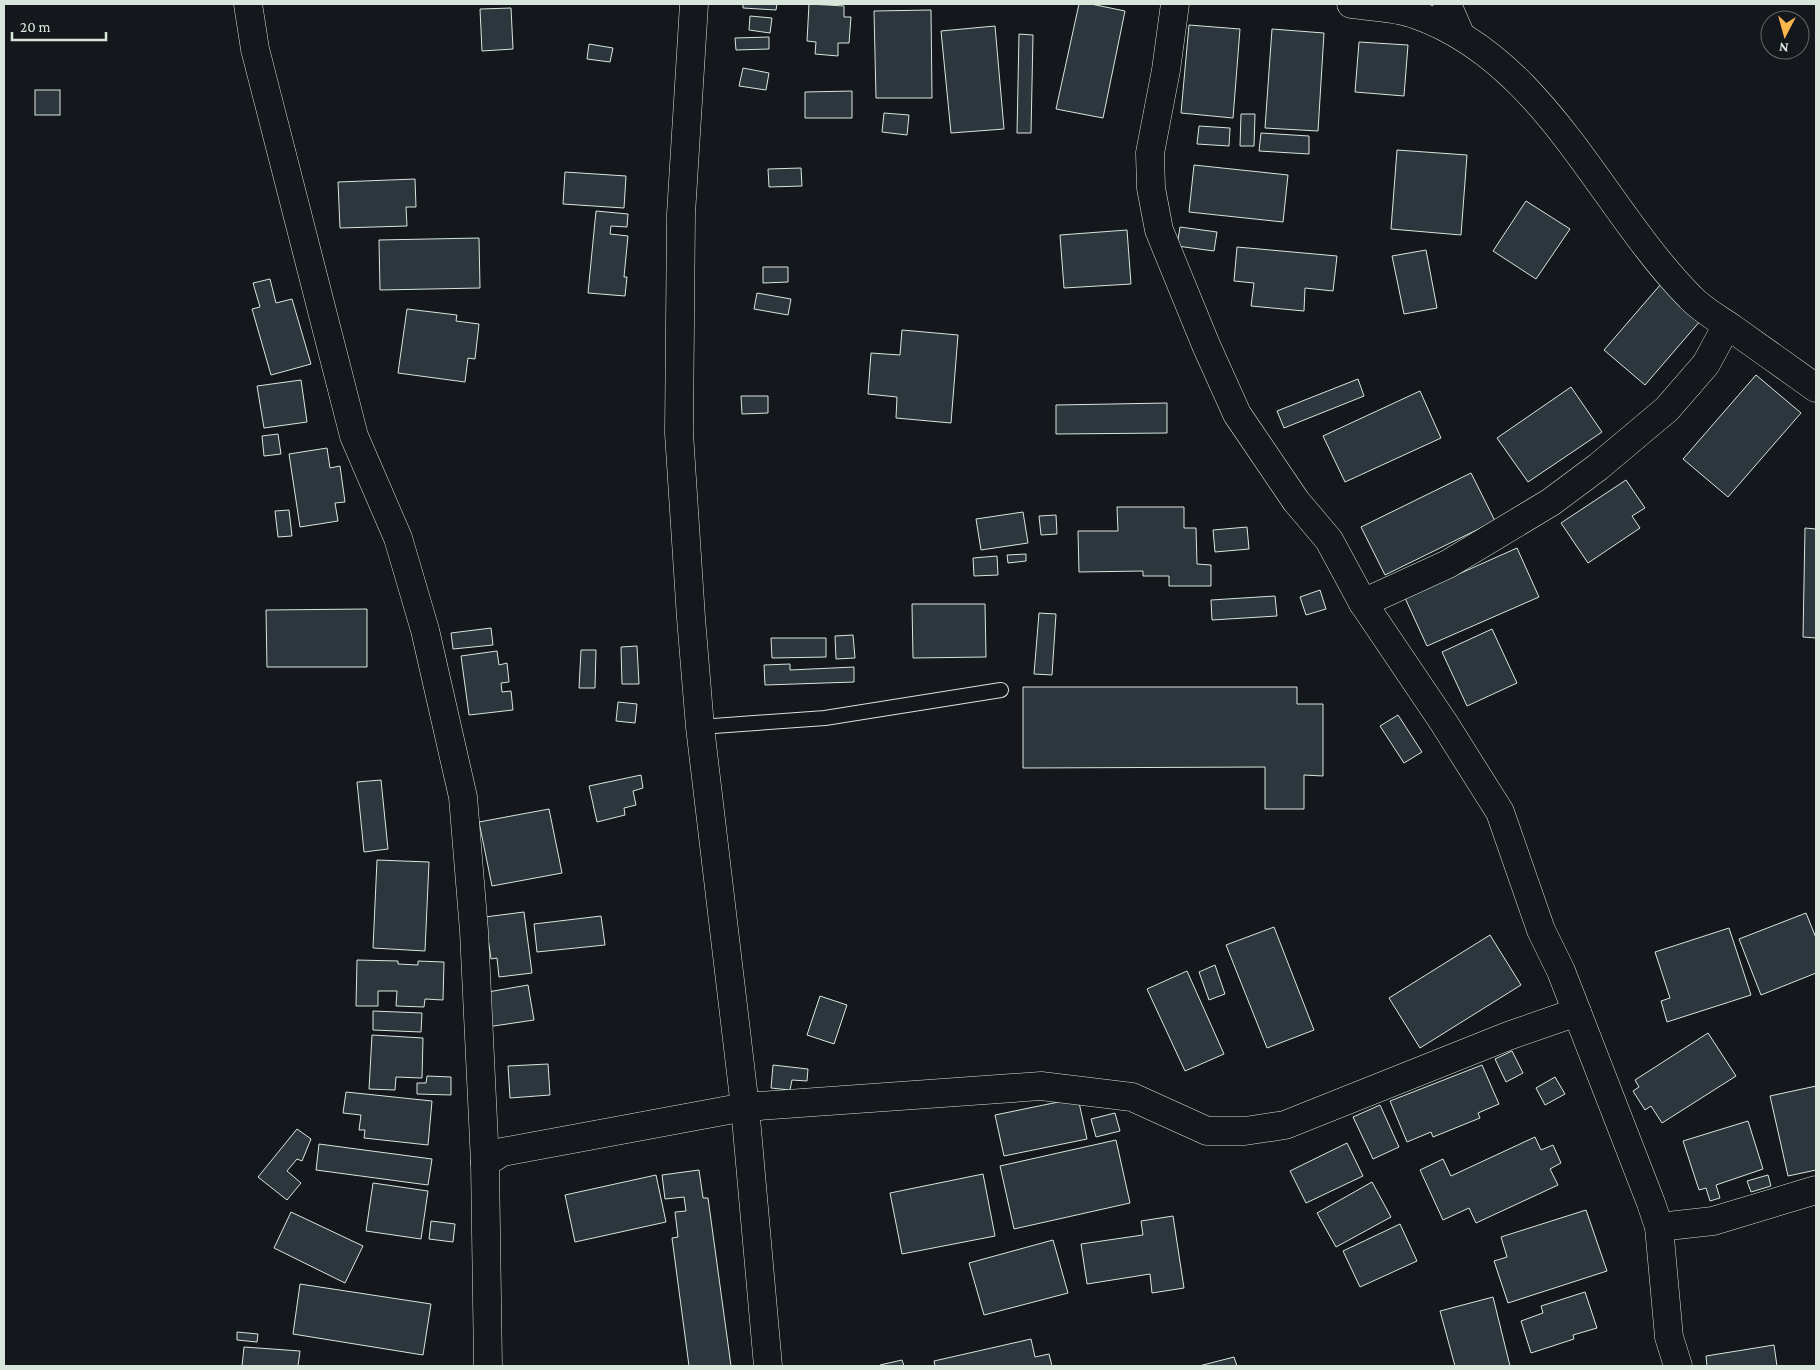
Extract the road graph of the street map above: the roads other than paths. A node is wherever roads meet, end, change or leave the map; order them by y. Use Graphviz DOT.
graph roads {
  1 [pos="248,4"];
  2 [pos="694,4"];
  3 [pos="1175,4"];
  4 [pos="1351,4"];
  5 [pos="1447,4"];
  6 [pos="1460,34"];
  7 [pos="1727,325"];
  8 [pos="1816,388"];
  9 [pos="1363,603"];
  10 [pos="1001,690"];
  11 [pos="700,727"];
  12 [pos="1577,1012"];
  13 [pos="745,1106"];
  14 [pos="485,1163"];
  15 [pos="1816,1190"];
  16 [pos="1659,1227"];
  17 [pos="488,1366"];
  18 [pos="768,1366"];
  19 [pos="1678,1366"];
  1 -- 14 [label="street"];
  2 -- 11 [label="street"];
  3 -- 9 [label="street"];
  4 -- 6 [label="street"];
  5 -- 6 [label="street"];
  6 -- 7 [label="street"];
  7 -- 8 [label="street"];
  7 -- 9 [label="street"];
  9 -- 12 [label="street"];
  10 -- 11 [label="lane"];
  11 -- 13 [label="street"];
  12 -- 13 [label="street"];
  12 -- 16 [label="street"];
  13 -- 14 [label="street"];
  13 -- 18 [label="street"];
  14 -- 17 [label="street"];
  15 -- 16 [label="street"];
  16 -- 19 [label="street"];
}
